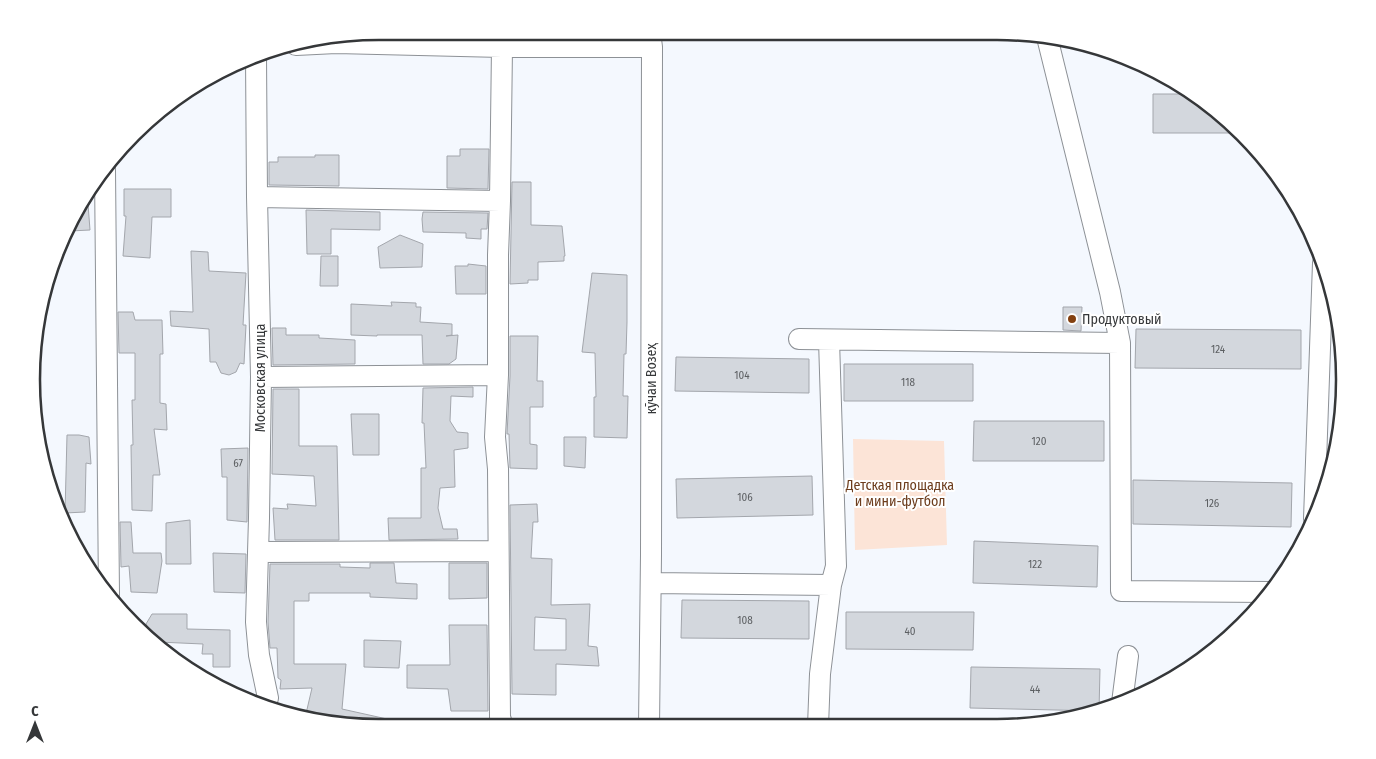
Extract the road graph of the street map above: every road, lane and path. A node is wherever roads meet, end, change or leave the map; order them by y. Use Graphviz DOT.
graph roads {
  1 [pos="632,40"];
  2 [pos="651,40"];
  3 [pos="351,42"];
  4 [pos="1049,44"];
  5 [pos="502,47"];
  6 [pos="256,64"];
  7 [pos="105,180"];
  8 [pos="257,197"];
  9 [pos="500,201"];
  10 [pos="1322,285"];
  11 [pos="799,339"];
  12 [pos="829,340"];
  13 [pos="1120,343"];
  14 [pos="498,375"];
  15 [pos="262,377"];
  16 [pos="1315,497"];
  17 [pos="498,551"];
  18 [pos="258,552"];
  19 [pos="651,583"];
  20 [pos="109,584"];
  21 [pos="830,585"];
  22 [pos="1261,592"];
  23 [pos="1128,656"];
  24 [pos="1123,694"];
  25 [pos="268,698"];
  26 [pos="500,719"];
  27 [pos="649,719"];
  28 [pos="818,719"];
  1 -- 5 [label="street"];
  2 -- 19 [label="street, кӯчаи Возеҳ"];
  3 -- 5 [label="street"];
  4 -- 13 [label="street"];
  5 -- 9 [label="street"];
  6 -- 8 [label="street, Московская улица"];
  7 -- 20 [label="street"];
  8 -- 9 [label="street"];
  8 -- 15 [label="street, Московская улица"];
  9 -- 14 [label="street"];
  10 -- 16 [label="street"];
  11 -- 12 [label="street"];
  12 -- 13 [label="street"];
  12 -- 21 [label="street"];
  13 -- 22 [label="street"];
  14 -- 15 [label="street"];
  14 -- 17 [label="street"];
  15 -- 18 [label="street, Московская улица"];
  17 -- 18 [label="street"];
  17 -- 26 [label="street"];
  18 -- 25 [label="street, Московская улица"];
  19 -- 21 [label="street"];
  19 -- 27 [label="street, кӯчаи Возеҳ"];
  21 -- 28 [label="street"];
  23 -- 24 [label="street"];
}
